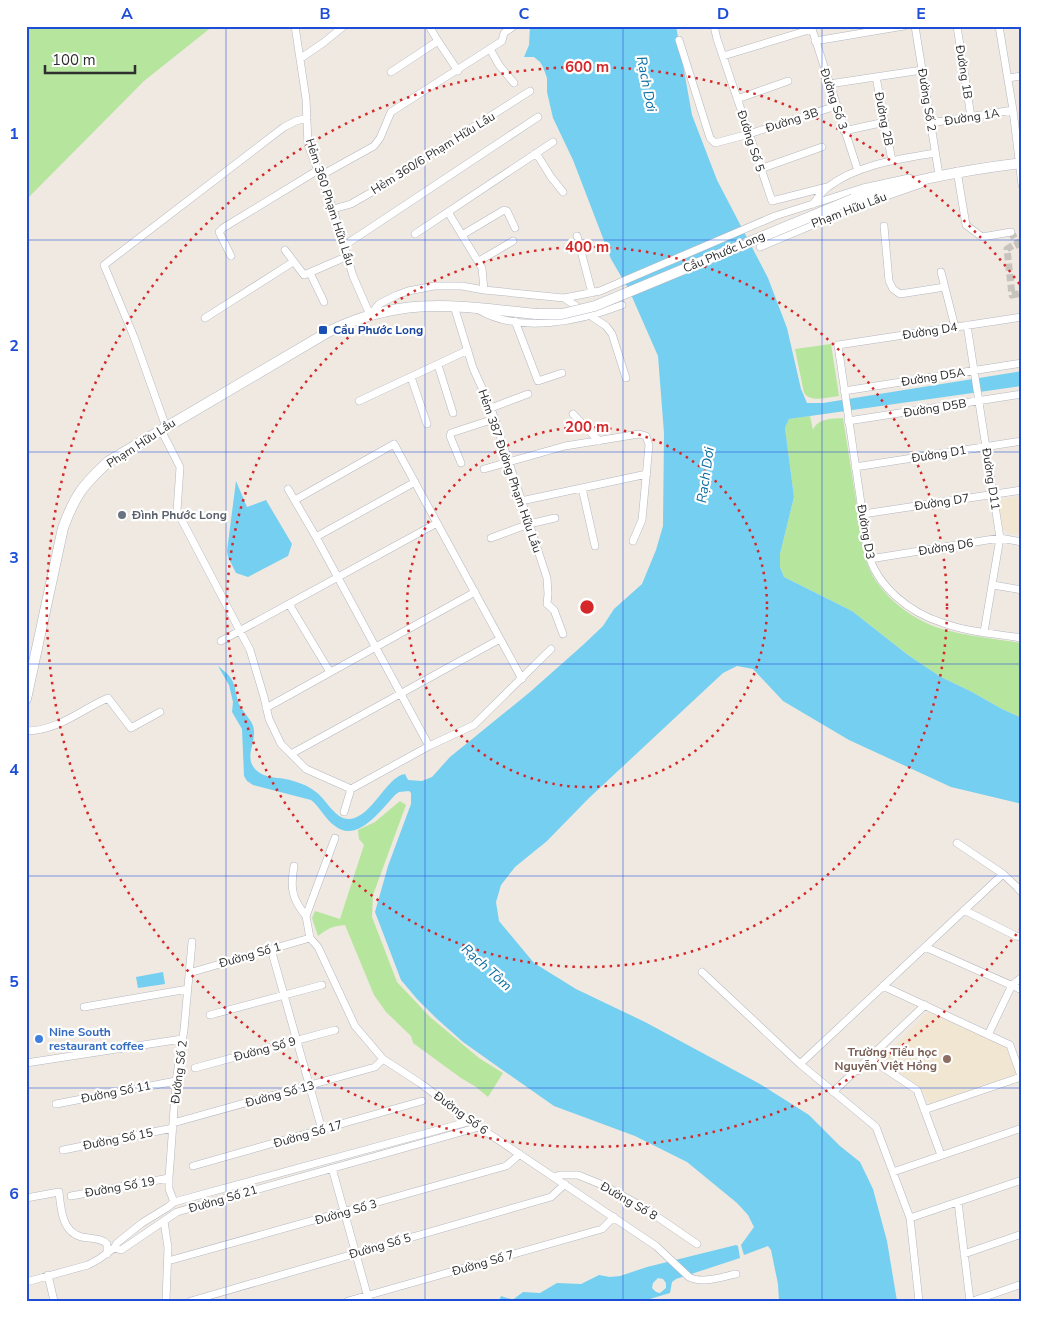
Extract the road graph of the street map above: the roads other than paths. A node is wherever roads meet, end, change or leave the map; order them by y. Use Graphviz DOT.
graph roads {
  1 [pos="295,26"];
  2 [pos="344,26"];
  3 [pos="429,26"];
  4 [pos="514,26"];
  5 [pos="714,26"];
  6 [pos="904,26"];
  7 [pos="915,26"];
  8 [pos="957,26"];
  9 [pos="999,26"];
  10 [pos="811,28"];
  11 [pos="678,40"];
  12 [pos="438,41"];
  13 [pos="815,41"];
  14 [pos="490,49"];
  15 [pos="723,56"];
  16 [pos="301,58"];
  17 [pos="922,70"];
  18 [pos="458,71"];
  19 [pos="391,72"];
  20 [pos="1022,76"];
  21 [pos="876,77"];
  22 [pos="1008,78"];
  23 [pos="788,82"];
  24 [pos="514,83"];
  25 [pos="829,84"];
  26 [pos="530,91"];
  27 [pos="737,99"];
  28 [pos="836,106"];
  29 [pos="1013,110"];
  30 [pos="538,117"];
  31 [pos="971,117"];
  32 [pos="307,118"];
  33 [pos="885,122"];
  34 [pos="930,123"];
  35 [pos="844,131"];
  36 [pos="749,134"];
  37 [pos="553,142"];
  38 [pos="822,147"];
  39 [pos="536,153"];
  40 [pos="935,153"];
  41 [pos="892,161"];
  42 [pos="1021,163"];
  43 [pos="760,169"];
  44 [pos="957,171"];
  45 [pos="858,172"];
  46 [pos="319,173"];
  47 [pos="939,175"];
  48 [pos="1022,185"];
  49 [pos="827,187"];
  50 [pos="563,192"];
  51 [pos="853,199"];
  52 [pos="813,204"];
  53 [pos="333,209"];
  54 [pos="448,212"];
  55 [pos="777,216"];
  56 [pos="884,226"];
  57 [pos="515,228"];
  58 [pos="1011,232"];
  59 [pos="415,234"];
  60 [pos="462,235"];
  61 [pos="788,235"];
  62 [pos="577,236"];
  63 [pos="513,241"];
  64 [pos="345,245"];
  65 [pos="760,247"];
  66 [pos="285,250"];
  67 [pos="231,256"];
  68 [pos="348,256"];
  69 [pos="479,261"];
  70 [pos="293,262"];
  71 [pos="942,272"];
  72 [pos="310,273"];
  73 [pos="945,287"];
  74 [pos="484,290"];
  75 [pos="600,291"];
  76 [pos="592,293"];
  77 [pos="564,298"];
  78 [pos="324,302"];
  79 [pos="622,305"];
  80 [pos="454,306"];
  81 [pos="476,308"];
  82 [pos="370,314"];
  83 [pos="536,314"];
  84 [pos="591,316"];
  85 [pos="1022,317"];
  86 [pos="205,318"];
  87 [pos="515,321"];
  88 [pos="966,325"];
  89 [pos="955,327"];
  90 [pos="468,350"];
  91 [pos="1022,363"];
  92 [pos="438,365"];
  93 [pos="562,373"];
  94 [pos="975,374"];
  95 [pos="411,377"];
  96 [pos="626,378"];
  97 [pos="528,394"];
  98 [pos="844,394"];
  99 [pos="1022,394"];
  100 [pos="979,399"];
  101 [pos="359,401"];
  102 [pos="491,408"];
  103 [pos="454,413"];
  104 [pos="573,414"];
  105 [pos="848,418"];
  106 [pos="494,419"];
  107 [pos="426,424"];
  108 [pos="164,428"];
  109 [pos="599,441"];
  110 [pos="1022,441"];
  111 [pos="986,446"];
  112 [pos="508,461"];
  113 [pos="461,463"];
  114 [pos="856,467"];
  115 [pos="484,469"];
  116 [pos="647,474"];
  117 [pos="415,482"];
  118 [pos="582,488"];
  119 [pos="288,489"];
  120 [pos="1022,490"];
  121 [pos="994,494"];
  122 [pos="295,500"];
  123 [pos="521,501"];
  124 [pos="863,514"];
  125 [pos="555,518"];
  126 [pos="437,523"];
  127 [pos="529,524"];
  128 [pos="316,537"];
  129 [pos="491,538"];
  130 [pos="1000,538"];
  131 [pos="633,542"];
  132 [pos="1022,542"];
  133 [pos="595,546"];
  134 [pos="870,559"];
  135 [pos="337,578"];
  136 [pos="993,585"];
  137 [pos="1022,590"];
  138 [pos="475,592"];
  139 [pos="289,604"];
  140 [pos="241,631"];
  141 [pos="984,632"];
  142 [pos="563,634"];
  143 [pos="1022,638"];
  144 [pos="500,639"];
  145 [pos="221,641"];
  146 [pos="375,647"];
  147 [pos="551,648"];
  148 [pos="330,672"];
  149 [pos="522,679"];
  150 [pos="400,694"];
  151 [pos="26,699"];
  152 [pos="266,708"];
  153 [pos="160,712"];
  154 [pos="26,731"];
  155 [pos="429,746"];
  156 [pos="291,754"];
  157 [pos="351,789"];
  158 [pos="344,812"];
  159 [pos="335,838"];
  160 [pos="957,843"];
  161 [pos="294,866"];
  162 [pos="1003,874"];
  163 [pos="1022,893"];
  164 [pos="964,910"];
  165 [pos="306,916"];
  166 [pos="1022,937"];
  167 [pos="310,938"];
  168 [pos="192,942"];
  169 [pos="925,946"];
  170 [pos="271,949"];
  171 [pos="702,972"];
  172 [pos="189,973"];
  173 [pos="1022,977"];
  174 [pos="322,985"];
  175 [pos="1012,985"];
  176 [pos="883,986"];
  177 [pos="188,989"];
  178 [pos="1022,990"];
  179 [pos="284,995"];
  180 [pos="925,1005"];
  181 [pos="84,1007"];
  182 [pos="210,1015"];
  183 [pos="335,1030"];
  184 [pos="988,1034"];
  185 [pos="182,1039"];
  186 [pos="296,1040"];
  187 [pos="869,1058"];
  188 [pos="383,1059"];
  189 [pos="26,1063"];
  190 [pos="800,1064"];
  191 [pos="195,1068"];
  192 [pos="1021,1078"];
  193 [pos="176,1081"];
  194 [pos="309,1086"];
  195 [pos="833,1092"];
  196 [pos="422,1102"];
  197 [pos="56,1104"];
  198 [pos="924,1110"];
  199 [pos="471,1121"];
  200 [pos="173,1126"];
  201 [pos="479,1127"];
  202 [pos="1022,1128"];
  203 [pos="322,1130"];
  204 [pos="63,1150"];
  205 [pos="520,1154"];
  206 [pos="941,1156"];
  207 [pos="193,1166"];
  208 [pos="332,1168"];
  209 [pos="893,1172"];
  210 [pos="169,1178"];
  211 [pos="555,1178"];
  212 [pos="1022,1180"];
  213 [pos="565,1184"];
  214 [pos="71,1196"];
  215 [pos="26,1198"];
  216 [pos="174,1202"];
  217 [pos="958,1202"];
  218 [pos="345,1213"];
  219 [pos="614,1217"];
  220 [pos="910,1218"];
  221 [pos="164,1221"];
  222 [pos="1022,1234"];
  223 [pos="698,1244"];
  224 [pos="114,1248"];
  225 [pos="107,1254"];
  226 [pos="356,1254"];
  227 [pos="964,1254"];
  228 [pos="168,1261"];
  229 [pos="736,1274"];
  230 [pos="48,1276"];
  231 [pos="26,1282"];
  232 [pos="1022,1284"];
  233 [pos="368,1298"];
  234 [pos="54,1301"];
  235 [pos="166,1301"];
  236 [pos="191,1301"];
  237 [pos="348,1301"];
  238 [pos="919,1301"];
  239 [pos="971,1301"];
  1 -- 16 [label="street, Hẻm 360 Phạm Hữu Lầu"];
  2 -- 16 [label="street"];
  3 -- 12 [label="street"];
  4 -- 14 [label="street"];
  5 -- 15 [label="street, Đường Số 5"];
  6 -- 13 [label="street"];
  7 -- 17 [label="street, Đường Số 2"];
  8 -- 31 [label="street, Đường 1B"];
  9 -- 22 [label="street"];
  10 -- 13 [label="street, Đường Số 3"];
  10 -- 15 [label="street"];
  11 -- 36 [label="street, Đường 3B"];
  12 -- 18 [label="street"];
  12 -- 19 [label="street"];
  13 -- 25 [label="street, Đường Số 3"];
  14 -- 18 [label="street"];
  14 -- 24 [label="street"];
  15 -- 27 [label="street, Đường Số 5"];
  16 -- 32 [label="street, Hẻm 360 Phạm Hữu Lầu"];
  17 -- 21 [label="street"];
  17 -- 34 [label="street, Đường Số 2"];
  18 -- 46 [label="street"];
  20 -- 22 [label="street"];
  21 -- 25 [label="street"];
  21 -- 33 [label="street, Đường 2B"];
  22 -- 29 [label="street"];
  23 -- 27 [label="street"];
  25 -- 28 [label="street, Đường Số 3"];
  26 -- 53 [label="street, Hẻm 360/6 Phạm Hữu Lầu"];
  27 -- 36 [label="street, Đường Số 5"];
  28 -- 35 [label="street, Đường Số 3"];
  28 -- 36 [label="street, Đường 3B"];
  29 -- 31 [label="street, Đường 1A"];
  29 -- 42 [label="street"];
  30 -- 64 [label="street"];
  31 -- 34 [label="street, Đường 1A"];
  32 -- 46 [label="street, Hẻm 360 Phạm Hữu Lầu"];
  32 -- 108 [label="street"];
  33 -- 35 [label="street"];
  33 -- 41 [label="street, Đường 2B"];
  34 -- 40 [label="street, Đường Số 2"];
  35 -- 45 [label="street, Đường Số 3"];
  36 -- 43 [label="street, Đường Số 5"];
  37 -- 39 [label="street"];
  38 -- 43 [label="street"];
  39 -- 50 [label="street"];
  39 -- 54 [label="street"];
  40 -- 41 [label="street"];
  40 -- 47 [label="street, Đường Số 2"];
  41 -- 45 [label="street"];
  42 -- 44 [label="main road, Phạm Hữu Lầu"];
  42 -- 48 [label="street"];
  43 -- 49 [label="street, Đường Số 5"];
  44 -- 47 [label="main road, Phạm Hữu Lầu"];
  44 -- 58 [label="street"];
  45 -- 49 [label="street"];
  46 -- 53 [label="street, Hẻm 360 Phạm Hữu Lầu"];
  46 -- 67 [label="street"];
  47 -- 51 [label="main road, Phạm Hữu Lầu"];
  47 -- 52 [label="street, Phạm Hữu Lầu"];
  47 -- 61 [label="street, Phạm Hữu Lầu"];
  49 -- 52 [label="street"];
  51 -- 83 [label="main road, Cầu Phước Long, bridge"];
  52 -- 55 [label="street, Phạm Hữu Lầu"];
  53 -- 64 [label="street, Hẻm 360 Phạm Hữu Lầu"];
  54 -- 59 [label="street"];
  54 -- 60 [label="street"];
  55 -- 61 [label="street"];
  55 -- 75 [label="street, Cầu Phước Long"];
  56 -- 73 [label="street"];
  57 -- 60 [label="street"];
  60 -- 69 [label="street"];
  61 -- 65 [label="street, Phạm Hữu Lầu"];
  62 -- 76 [label="street"];
  63 -- 69 [label="street"];
  64 -- 68 [label="street, Hẻm 360 Phạm Hữu Lầu"];
  66 -- 70 [label="street"];
  68 -- 72 [label="street"];
  68 -- 82 [label="street, Hẻm 360 Phạm Hữu Lầu"];
  69 -- 74 [label="street"];
  70 -- 72 [label="street"];
  70 -- 86 [label="street"];
  71 -- 73 [label="street"];
  72 -- 78 [label="street"];
  73 -- 89 [label="street"];
  74 -- 77 [label="street, Phạm Hữu Lầu"];
  74 -- 82 [label="street, Phạm Hữu Lầu"];
  75 -- 76 [label="street, Phạm Hữu Lầu"];
  76 -- 77 [label="street, Phạm Hữu Lầu"];
  77 -- 84 [label="street"];
  79 -- 84 [label="street, Phạm Hữu Lầu"];
  80 -- 81 [label="main road, Phạm Hữu Lầu"];
  80 -- 82 [label="main road, Phạm Hữu Lầu"];
  80 -- 90 [label="street, Hẻm 387 Đường Phạm Hữu Lầu"];
  81 -- 83 [label="main road, Phạm Hữu Lầu"];
  81 -- 87 [label="street, Phạm Hữu Lầu"];
  82 -- 108 [label="main road, Phạm Hữu Lầu"];
  84 -- 87 [label="street, Phạm Hữu Lầu"];
  84 -- 96 [label="street"];
  85 -- 88 [label="street, Đường D4"];
  87 -- 93 [label="street"];
  88 -- 89 [label="street, Đường D4"];
  88 -- 94 [label="street, Đường D11"];
  89 -- 98 [label="street, Đường D4"];
  90 -- 92 [label="street"];
  90 -- 102 [label="street, Hẻm 387 Đường Phạm Hữu Lầu"];
  91 -- 94 [label="street, Đường D5A"];
  92 -- 95 [label="street"];
  92 -- 103 [label="street"];
  94 -- 98 [label="street, Đường D5A"];
  94 -- 100 [label="street, Đường D11"];
  95 -- 101 [label="street"];
  95 -- 107 [label="street"];
  97 -- 102 [label="street"];
  98 -- 105 [label="street, Đường D3"];
  99 -- 100 [label="street, Đường D5B"];
  100 -- 105 [label="street, Đường D5B"];
  100 -- 111 [label="street, Đường D11"];
  102 -- 106 [label="street, Hẻm 387 Đường Phạm Hữu Lầu"];
  104 -- 109 [label="street"];
  105 -- 114 [label="street, Đường D3"];
  106 -- 112 [label="street, Hẻm 387 Đường Phạm Hữu Lầu"];
  106 -- 113 [label="street"];
  108 -- 140 [label="street"];
  108 -- 151 [label="main road, Phạm Hữu Lầu"];
  109 -- 112 [label="street"];
  109 -- 116 [label="street"];
  110 -- 111 [label="street, Đường D1"];
  111 -- 114 [label="street, Đường D1"];
  111 -- 121 [label="street, Đường D11"];
  112 -- 115 [label="street"];
  112 -- 123 [label="street, Hẻm 387 Đường Phạm Hữu Lầu"];
  114 -- 124 [label="street, Đường D3"];
  116 -- 118 [label="street"];
  116 -- 131 [label="street"];
  117 -- 122 [label="street"];
  117 -- 126 [label="street"];
  117 -- 128 [label="street"];
  118 -- 123 [label="street"];
  118 -- 133 [label="street"];
  119 -- 122 [label="street"];
  120 -- 121 [label="street, Đường D7"];
  121 -- 124 [label="street, Đường D7"];
  121 -- 130 [label="street, Đường D11"];
  122 -- 128 [label="street"];
  123 -- 127 [label="street, Hẻm 387 Đường Phạm Hữu Lầu"];
  124 -- 134 [label="street, Đường D3"];
  125 -- 127 [label="street"];
  126 -- 135 [label="street"];
  126 -- 138 [label="street"];
  127 -- 129 [label="street"];
  127 -- 142 [label="street, Hẻm 387 Đường Phạm Hữu Lầu"];
  128 -- 135 [label="street"];
  130 -- 132 [label="street, Đường D6"];
  130 -- 134 [label="street, Đường D6"];
  130 -- 136 [label="street, Đường D11"];
  134 -- 141 [label="street, Đường D3"];
  135 -- 139 [label="street"];
  135 -- 146 [label="street"];
  136 -- 137 [label="street"];
  136 -- 141 [label="street, Đường D11"];
  138 -- 144 [label="street"];
  138 -- 146 [label="street"];
  139 -- 140 [label="street"];
  139 -- 148 [label="street"];
  140 -- 145 [label="street"];
  140 -- 152 [label="street"];
  141 -- 143 [label="street, Đường D3"];
  144 -- 149 [label="street"];
  144 -- 150 [label="street"];
  146 -- 148 [label="street"];
  146 -- 150 [label="street"];
  147 -- 149 [label="street"];
  148 -- 152 [label="street"];
  149 -- 155 [label="street"];
  150 -- 155 [label="street"];
  150 -- 156 [label="street"];
  152 -- 156 [label="street"];
  153 -- 154 [label="street"];
  155 -- 157 [label="street"];
  156 -- 157 [label="street"];
  157 -- 158 [label="street"];
  159 -- 165 [label="street"];
  160 -- 162 [label="street"];
  161 -- 165 [label="street"];
  162 -- 163 [label="street"];
  162 -- 164 [label="street"];
  164 -- 166 [label="street"];
  164 -- 169 [label="street"];
  165 -- 167 [label="street"];
  167 -- 170 [label="street, Đường Số 1"];
  167 -- 188 [label="street, Đường Số 6"];
  168 -- 172 [label="street, Đường Số 2"];
  169 -- 175 [label="street"];
  169 -- 176 [label="street"];
  170 -- 172 [label="street, Đường Số 1"];
  170 -- 179 [label="street"];
  171 -- 190 [label="street"];
  172 -- 177 [label="street, Đường Số 2"];
  173 -- 175 [label="street"];
  174 -- 179 [label="street"];
  175 -- 178 [label="street"];
  175 -- 184 [label="street"];
  176 -- 180 [label="street"];
  176 -- 190 [label="street"];
  177 -- 181 [label="street"];
  177 -- 185 [label="street, Đường Số 2"];
  179 -- 182 [label="street"];
  179 -- 186 [label="street"];
  180 -- 184 [label="street"];
  180 -- 187 [label="street"];
  183 -- 186 [label="street, Đường Số 9"];
  184 -- 192 [label="street"];
  185 -- 189 [label="street"];
  185 -- 193 [label="street, Đường Số 2"];
  186 -- 191 [label="street, Đường Số 9"];
  186 -- 194 [label="street"];
  187 -- 195 [label="street"];
  187 -- 198 [label="street"];
  188 -- 194 [label="street, Đường Số 13"];
  188 -- 199 [label="street, Đường Số 6"];
  190 -- 195 [label="street"];
  192 -- 198 [label="street"];
  193 -- 197 [label="street, Đường Số 11"];
  193 -- 200 [label="street, Đường Số 2"];
  194 -- 200 [label="street, Đường Số 13"];
  194 -- 203 [label="street"];
  195 -- 209 [label="street"];
  196 -- 203 [label="street, Đường Số 17"];
  198 -- 206 [label="street"];
  199 -- 201 [label="street, Đường Số 6"];
  199 -- 216 [label="street, Đường Số 21"];
  200 -- 204 [label="street, Đường Số 15"];
  200 -- 210 [label="street, Đường Số 2"];
  201 -- 205 [label="street, Đường Số 6"];
  201 -- 208 [label="street, Đường Số 21"];
  202 -- 206 [label="street"];
  203 -- 207 [label="street, Đường Số 17"];
  205 -- 211 [label="street, Đường Số 6"];
  205 -- 218 [label="street, Đường Số 3"];
  206 -- 209 [label="street"];
  208 -- 218 [label="street"];
  208 -- 221 [label="street, Đường Số 21"];
  209 -- 220 [label="street"];
  210 -- 214 [label="street, Đường Số 19"];
  210 -- 216 [label="street, Đường Số 2"];
  211 -- 213 [label="street, Đường Số 6"];
  211 -- 223 [label="street, Đường Số 8"];
  212 -- 217 [label="street"];
  213 -- 219 [label="street, Đường Số 6"];
  213 -- 226 [label="street, Đường Số 5"];
  215 -- 225 [label="street"];
  216 -- 224 [label="street, Đường Số 21"];
  217 -- 220 [label="street"];
  217 -- 227 [label="street"];
  218 -- 226 [label="street"];
  218 -- 228 [label="street, Đường Số 3"];
  219 -- 229 [label="street, Đường Số 6"];
  219 -- 233 [label="street, Đường Số 7"];
  220 -- 238 [label="street"];
  221 -- 224 [label="street, Đường Số 21"];
  221 -- 228 [label="street"];
  222 -- 227 [label="street"];
  224 -- 225 [label="street"];
  225 -- 230 [label="street"];
  226 -- 233 [label="street"];
  226 -- 236 [label="street, Đường Số 5"];
  227 -- 239 [label="street"];
  228 -- 235 [label="street"];
  230 -- 231 [label="street"];
  230 -- 234 [label="street"];
  232 -- 239 [label="street"];
  233 -- 237 [label="street, Đường Số 7"];
}
